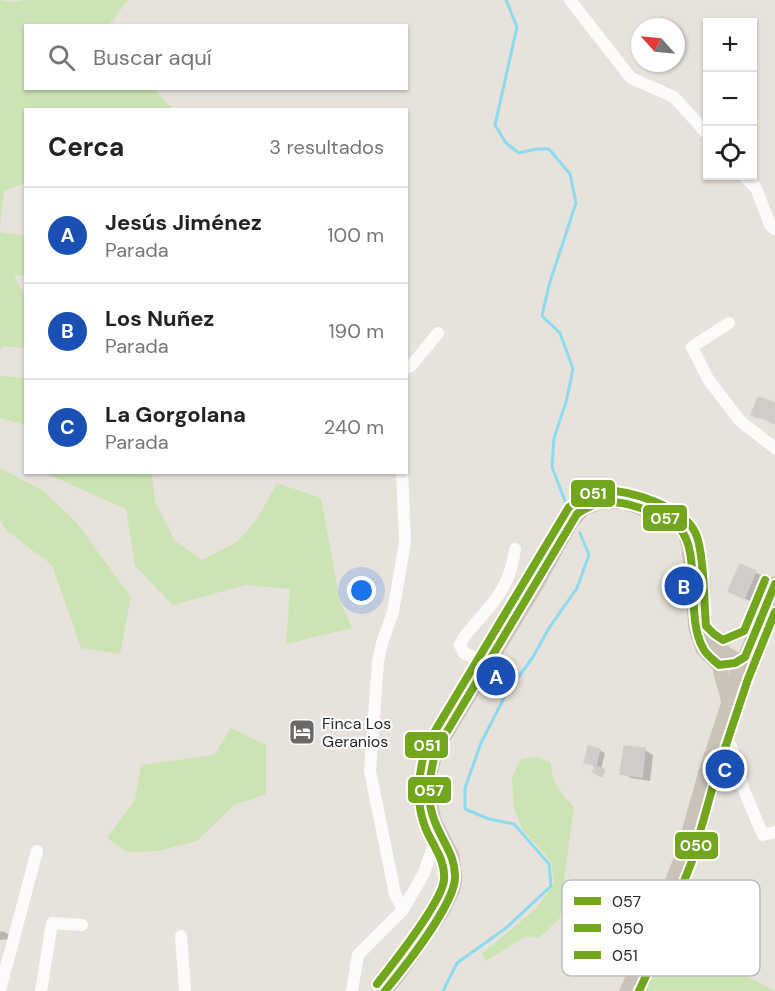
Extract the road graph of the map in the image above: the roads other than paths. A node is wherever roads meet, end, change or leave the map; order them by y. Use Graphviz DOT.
graph roads {
  1 [pos="570,0"];
  2 [pos="703,129"];
  3 [pos="748,180"];
  4 [pos="775,229"];
  5 [pos="729,323"];
  6 [pos="438,333"];
  7 [pos="408,367"];
  8 [pos="775,448"];
  9 [pos="402,474"];
  10 [pos="515,549"];
  11 [pos="775,584"];
  12 [pos="752,639"];
  13 [pos="722,658"];
  14 [pos="487,664"];
  15 [pos="740,665"];
  16 [pos="729,702"];
  17 [pos="720,731"];
  18 [pos="775,832"];
  19 [pos="442,837"];
  20 [pos="37,851"];
  21 [pos="673,880"];
  22 [pos="403,910"];
  23 [pos="82,925"];
  24 [pos="182,936"];
  25 [pos="634,976"];
  26 [pos="0,990"];
  27 [pos="41,991"];
  28 [pos="185,991"];
  29 [pos="352,991"];
  30 [pos="385,991"];
  31 [pos="627,991"];
  1 -- 2 [label="street"];
  3 -- 4 [label="street"];
  5 -- 8 [label="street"];
  6 -- 7 [label="street"];
  9 -- 22 [label="street"];
  10 -- 14 [label="street"];
  11 -- 12 [label="main road"];
  12 -- 13 [label="main road"];
  12 -- 15 [label="main road"];
  13 -- 14 [label="main road"];
  13 -- 15 [label="main road"];
  13 -- 16 [label="main road"];
  14 -- 19 [label="main road"];
  15 -- 16 [label="main road"];
  16 -- 17 [label="main road"];
  17 -- 18 [label="street"];
  17 -- 21 [label="main road"];
  19 -- 22 [label="street"];
  19 -- 30 [label="main road"];
  20 -- 26 [label="street"];
  22 -- 29 [label="street"];
  23 -- 27 [label="street"];
  24 -- 28 [label="street"];
  25 -- 31 [label="main road"];
}
